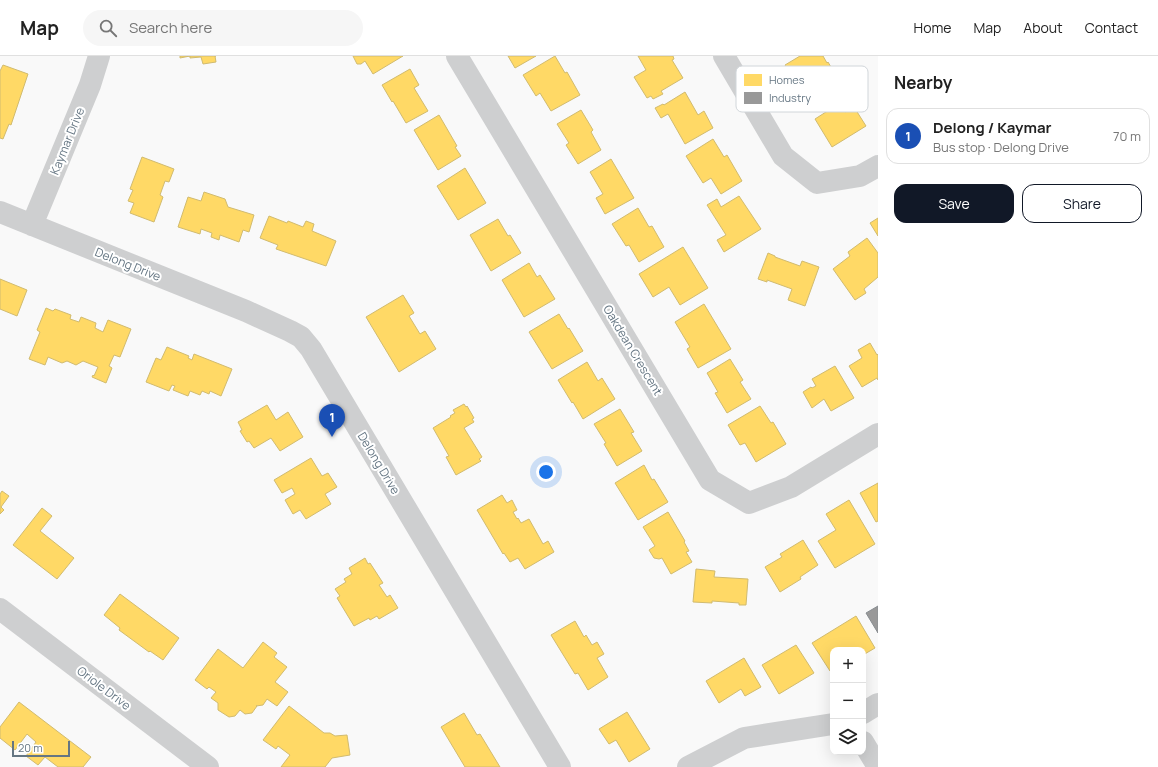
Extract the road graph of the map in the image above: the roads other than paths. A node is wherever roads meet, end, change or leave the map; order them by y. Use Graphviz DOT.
graph roads {
  1 [pos="99,56"];
  2 [pos="456,56"];
  3 [pos="724,56"];
  4 [pos="736,76"];
  5 [pos="757,112"];
  6 [pos="878,166"];
  7 [pos="0,212"];
  8 [pos="32,226"];
  9 [pos="878,434"];
  10 [pos="0,608"];
  11 [pos="878,704"];
  12 [pos="866,711"];
  13 [pos="830,724"];
  14 [pos="866,747"];
  15 [pos="208,767"];
  16 [pos="560,767"];
  17 [pos="688,767"];
  18 [pos="878,767"];
  1 -- 8 [label="street, Kaymar Drive"];
  2 -- 9 [label="street, Oakdean Crescent"];
  3 -- 4 [label="street"];
  5 -- 6 [label="street"];
  7 -- 8 [label="street, Delong Drive"];
  8 -- 16 [label="street, Delong Drive"];
  10 -- 15 [label="street, Oriole Drive"];
  11 -- 12 [label="street"];
  13 -- 17 [label="street"];
  14 -- 18 [label="street"];
}
